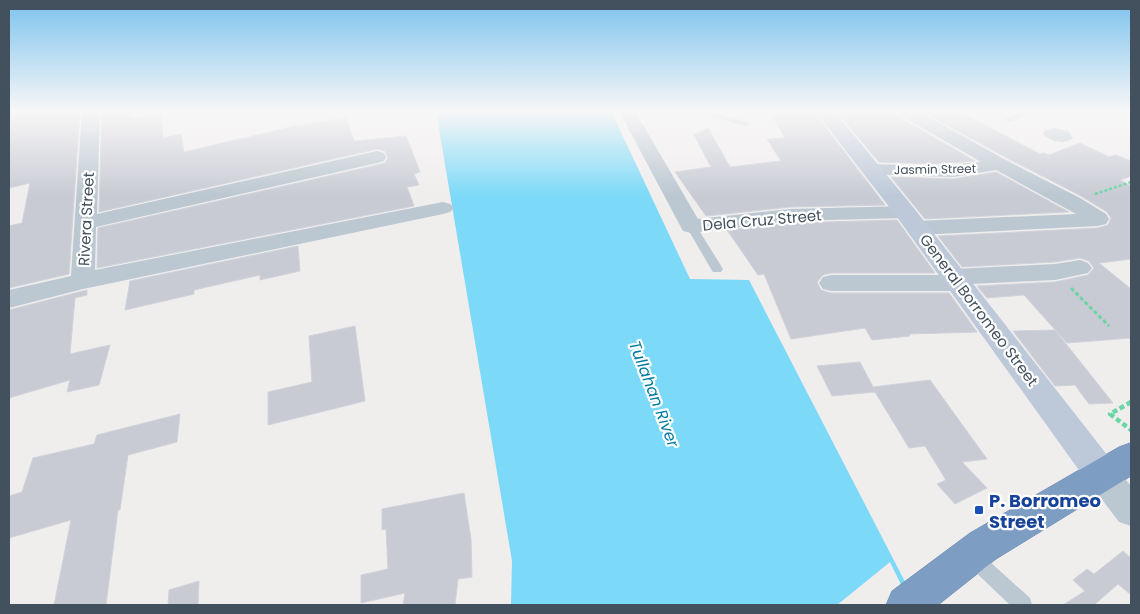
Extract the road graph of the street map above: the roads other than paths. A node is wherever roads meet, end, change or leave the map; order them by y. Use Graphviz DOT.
graph roads {
  1 [pos="89,140"];
  2 [pos="643,140"];
  3 [pos="848,140"];
  4 [pos="957,140"];
  5 [pos="377,157"];
  6 [pos="997,163"];
  7 [pos="872,170"];
  8 [pos="443,208"];
  9 [pos="911,220"];
  10 [pos="85,223"];
  11 [pos="691,226"];
  12 [pos="1080,268"];
  13 [pos="717,269"];
  14 [pos="956,280"];
  15 [pos="83,281"];
  16 [pos="832,283"];
  17 [pos="9,299"];
  18 [pos="1117,467"];
  19 [pos="1131,512"];
  20 [pos="970,556"];
  21 [pos="908,604"];
  22 [pos="1023,605"];
  1 -- 10 [label="street, Rivera Street"];
  2 -- 11 [label="street, Dela Cruz Street"];
  3 -- 7 [label="street, General Borromeo Street"];
  4 -- 6 [label="street"];
  5 -- 10 [label="street"];
  6 -- 7 [label="street, Jasmin Street"];
  6 -- 9 [label="street, Dela Cruz Street"];
  7 -- 9 [label="street, General Borromeo Street"];
  8 -- 15 [label="street"];
  9 -- 11 [label="street, Dela Cruz Street"];
  9 -- 14 [label="street, General Borromeo Street"];
  10 -- 15 [label="street, Rivera Street"];
  11 -- 13 [label="lane"];
  12 -- 14 [label="street"];
  14 -- 16 [label="street"];
  14 -- 18 [label="street, General Borromeo Street"];
  15 -- 17 [label="street, Rivera Street"];
  18 -- 19 [label="street, General Borromeo Street"];
  18 -- 20 [label="highway"];
  20 -- 21 [label="highway"];
  20 -- 22 [label="lane"];
}
